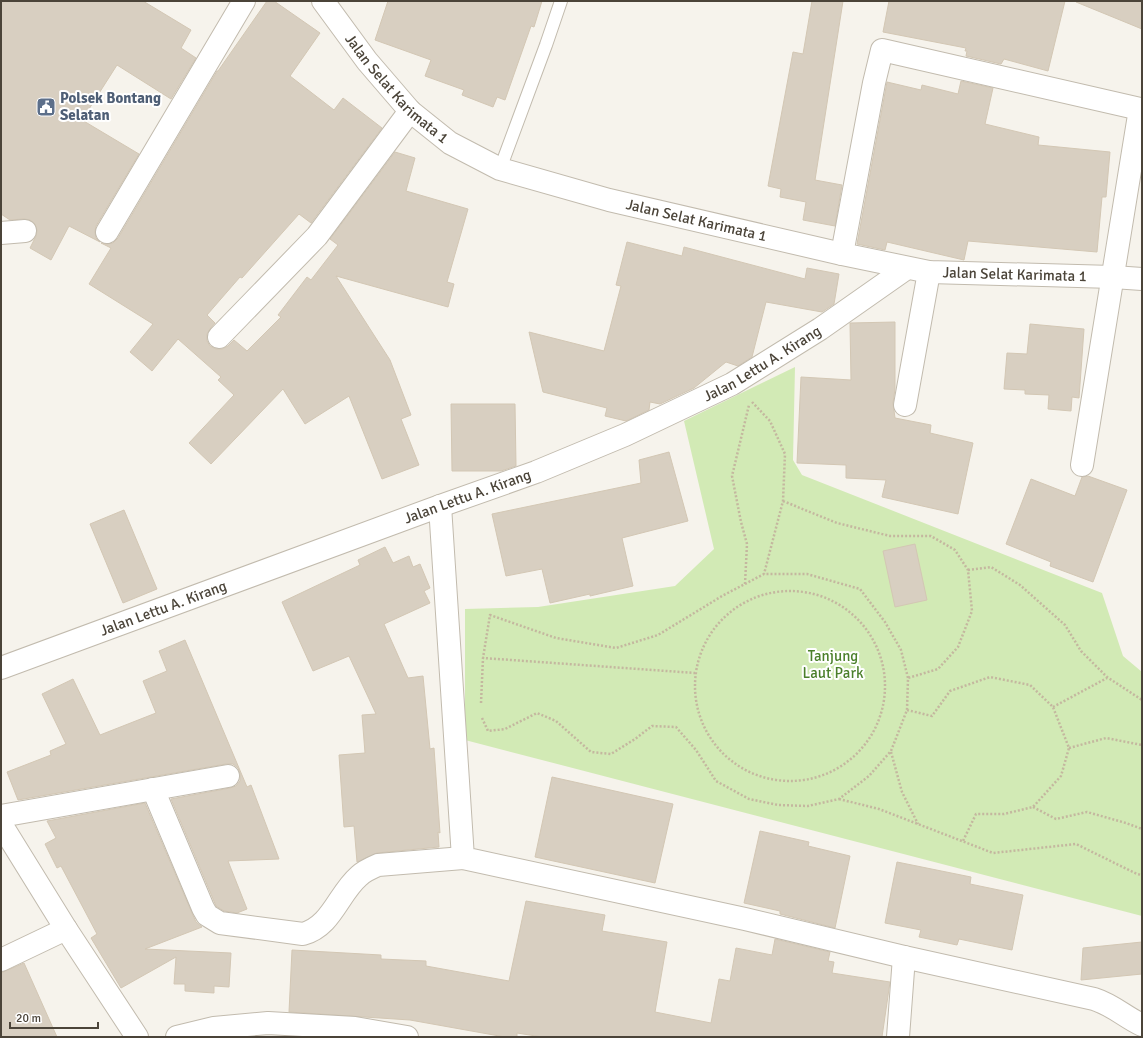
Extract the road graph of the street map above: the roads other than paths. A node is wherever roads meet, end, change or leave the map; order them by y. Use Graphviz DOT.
graph roads {
  1 [pos="244,1"];
  2 [pos="324,1"];
  3 [pos="561,1"];
  4 [pos="410,110"];
  5 [pos="500,169"];
  6 [pos="25,231"];
  7 [pos="107,232"];
  8 [pos="1,234"];
  9 [pos="842,254"];
  10 [pos="907,268"];
  11 [pos="929,272"];
  12 [pos="1113,277"];
  13 [pos="1142,279"];
  14 [pos="219,337"];
  15 [pos="905,405"];
  16 [pos="1082,465"];
  17 [pos="440,506"];
  18 [pos="1,668"];
  19 [pos="228,776"];
  20 [pos="153,789"];
  21 [pos="1,816"];
  22 [pos="1,824"];
  23 [pos="463,858"];
  24 [pos="66,930"];
  25 [pos="904,957"];
  26 [pos="1,960"];
  27 [pos="1142,1025"];
  28 [pos="137,1037"];
  29 [pos="177,1037"];
  30 [pos="407,1037"];
  31 [pos="898,1037"];
  1 -- 7 [label="street"];
  2 -- 4 [label="street, Jalan Selat Karimata 1"];
  3 -- 5 [label="lane"];
  4 -- 5 [label="street, Jalan Selat Karimata 1"];
  4 -- 14 [label="street"];
  5 -- 9 [label="street, Jalan Selat Karimata 1"];
  6 -- 8 [label="street"];
  9 -- 10 [label="street, Jalan Selat Karimata 1"];
  9 -- 12 [label="street"];
  10 -- 11 [label="street, Jalan Selat Karimata 1"];
  10 -- 17 [label="street, Jalan Lettu A. Kirang"];
  11 -- 12 [label="street, Jalan Selat Karimata 1"];
  11 -- 15 [label="street"];
  12 -- 13 [label="street, Jalan Selat Karimata 1"];
  12 -- 16 [label="street"];
  17 -- 18 [label="street, Jalan Lettu A. Kirang"];
  17 -- 23 [label="street"];
  19 -- 20 [label="street"];
  20 -- 21 [label="street"];
  20 -- 23 [label="street"];
  22 -- 24 [label="street"];
  23 -- 25 [label="street"];
  24 -- 26 [label="street"];
  24 -- 28 [label="street"];
  25 -- 27 [label="street"];
  25 -- 31 [label="street"];
  29 -- 30 [label="street"];
}
